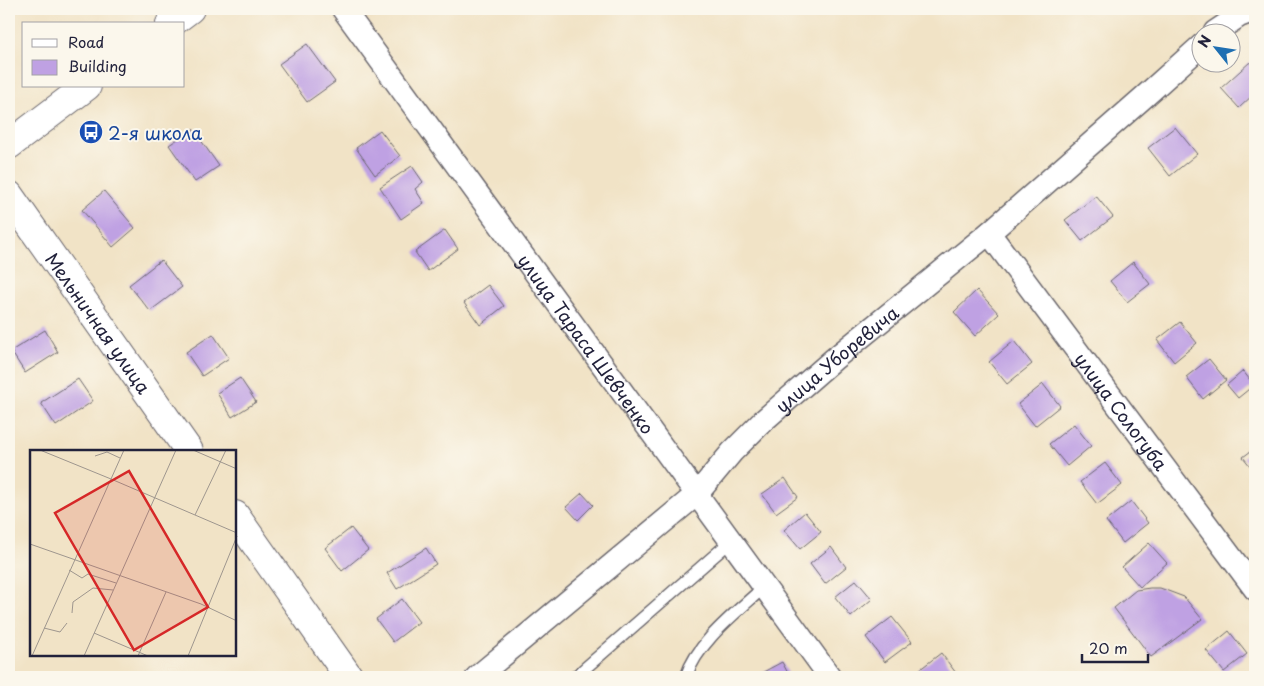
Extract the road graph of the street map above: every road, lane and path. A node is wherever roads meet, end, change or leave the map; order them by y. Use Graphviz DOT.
graph roads {
  1 [pos="190,9"];
  2 [pos="343,9"];
  3 [pos="1255,10"];
  4 [pos="173,22"];
  5 [pos="1230,22"];
  6 [pos="1192,54"];
  7 [pos="84,88"];
  8 [pos="9,145"];
  9 [pos="9,195"];
  10 [pos="989,233"];
  11 [pos="189,450"];
  12 [pos="697,494"];
  13 [pos="236,517"];
  14 [pos="730,542"];
  15 [pos="764,587"];
  16 [pos="1255,589"];
  17 [pos="349,677"];
  18 [pos="477,677"];
  19 [pos="575,677"];
  20 [pos="686,677"];
  21 [pos="830,677"];
  1 -- 4 [label="main road"];
  2 -- 12 [label="street, улица Тараса Шевченко"];
  3 -- 5 [label="street"];
  6 -- 10 [label="street, улица Уборевича"];
  7 -- 8 [label="main road"];
  9 -- 11 [label="main road, Мельничная улица"];
  10 -- 12 [label="street, улица Уборевича"];
  10 -- 16 [label="street, улица Сологуба"];
  12 -- 14 [label="street, улица Тараса Шевченко"];
  12 -- 18 [label="street, улица Уборевича"];
  13 -- 17 [label="main road"];
  14 -- 15 [label="street, улица Тараса Шевченко"];
  14 -- 19 [label="lane"];
  15 -- 20 [label="lane"];
  15 -- 21 [label="street, улица Тараса Шевченко"];
}
